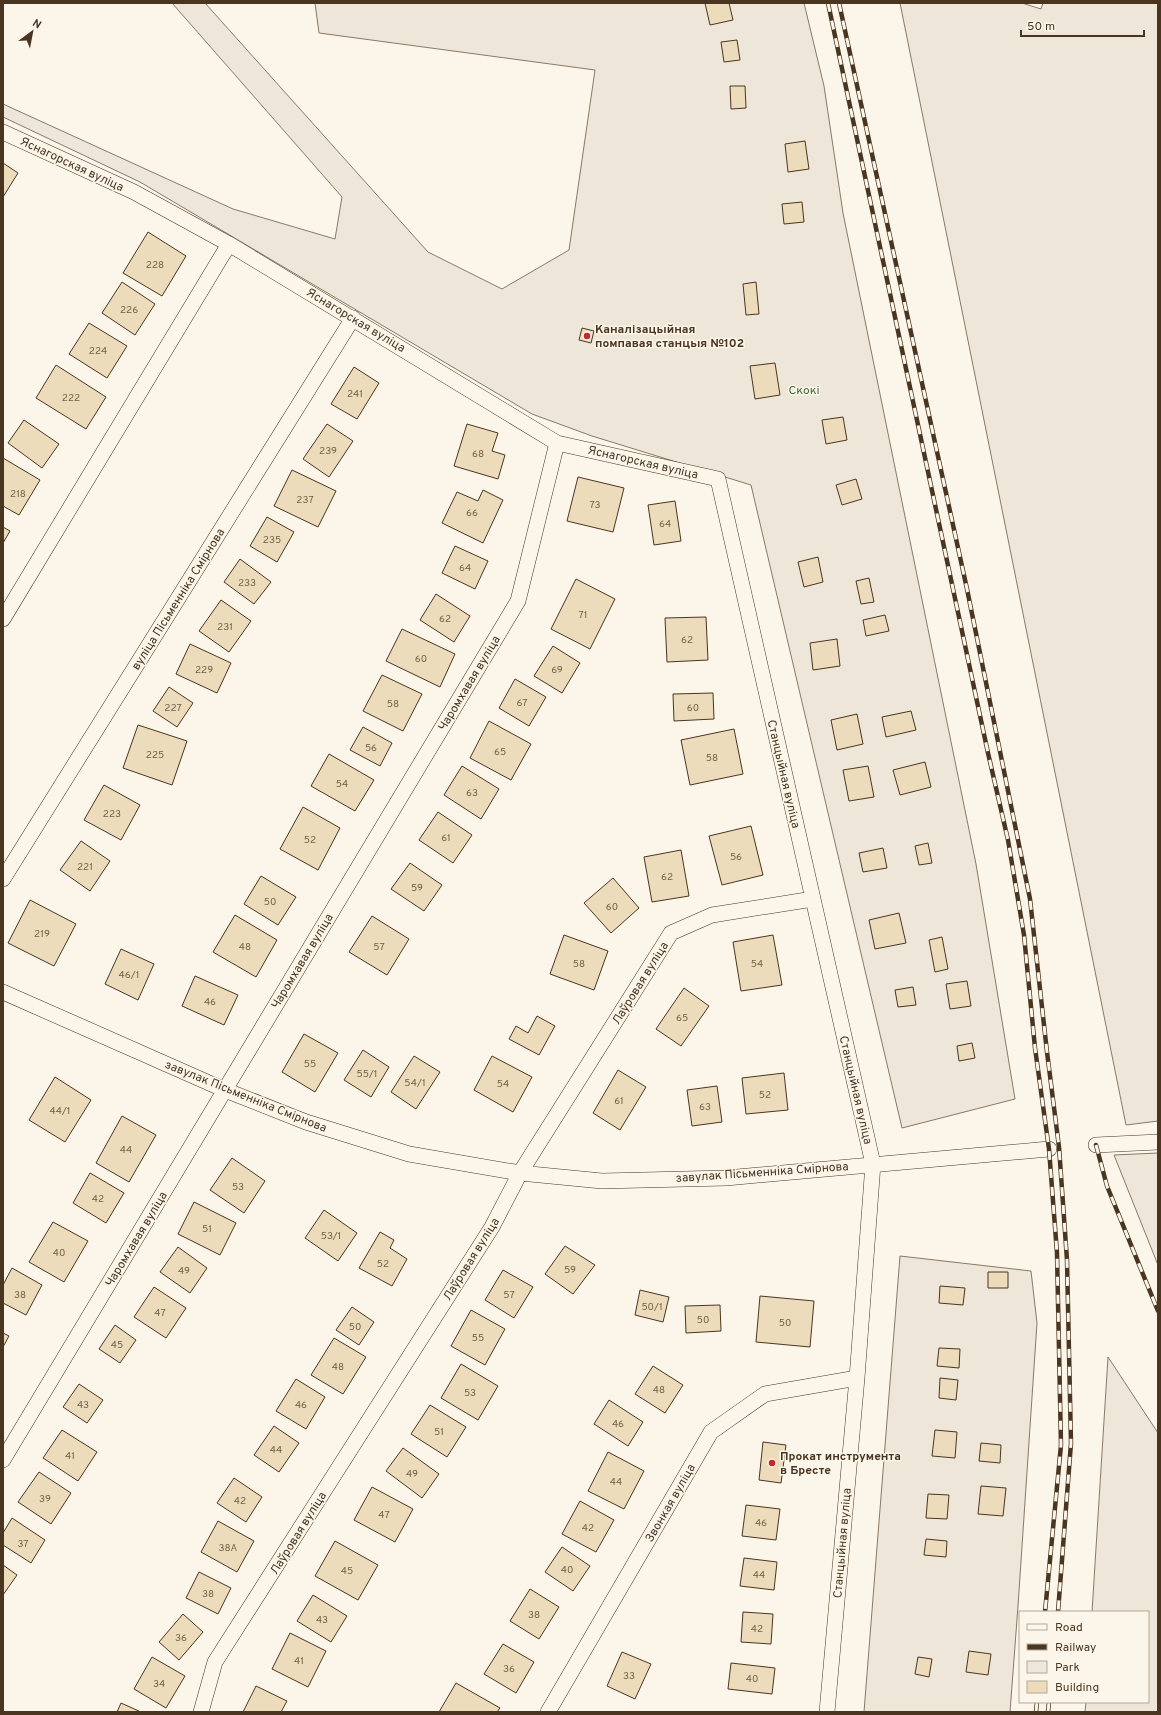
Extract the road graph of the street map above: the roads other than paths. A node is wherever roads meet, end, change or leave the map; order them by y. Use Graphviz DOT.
graph roads {
  1 [pos="3,132"];
  2 [pos="229,244"];
  3 [pos="353,318"];
  4 [pos="557,443"];
  5 [pos="718,479"];
  6 [pos="3,618"];
  7 [pos="3,879"];
  8 [pos="813,899"];
  9 [pos="3,992"];
  10 [pos="225,1090"];
  11 [pos="1158,1142"];
  12 [pos="1096,1145"];
  13 [pos="1050,1149"];
  14 [pos="873,1164"];
  15 [pos="520,1173"];
  16 [pos="857,1378"];
  17 [pos="3,1460"];
  18 [pos="200,1712"];
  19 [pos="548,1712"];
  20 [pos="827,1712"];
  1 -- 2 [label="street, Яснагорская вуліца"];
  2 -- 3 [label="street, Яснагорская вуліца"];
  2 -- 6 [label="street"];
  3 -- 4 [label="street, Яснагорская вуліца"];
  3 -- 7 [label="street, вуліца Пісьменніка Смірнова"];
  4 -- 5 [label="street, Яснагорская вуліца"];
  4 -- 10 [label="street, Чаромхавая вуліца"];
  5 -- 8 [label="street, Станцыйная вуліца"];
  8 -- 14 [label="street, Станцыйная вуліца"];
  8 -- 15 [label="street, Лаўровая вуліца"];
  9 -- 10 [label="street, завулак Пісьменніка Смірнова"];
  10 -- 15 [label="street, завулак Пісьменніка Смірнова"];
  10 -- 17 [label="street, Чаромхавая вуліца"];
  11 -- 12 [label="street"];
  13 -- 14 [label="street, завулак Пісьменніка Смірнова"];
  14 -- 15 [label="street, завулак Пісьменніка Смірнова"];
  14 -- 16 [label="street, Станцыйная вуліца"];
  15 -- 18 [label="street, Лаўровая вуліца"];
  16 -- 19 [label="street, Звонкая вуліца"];
  16 -- 20 [label="street, Станцыйная вуліца"];
}
